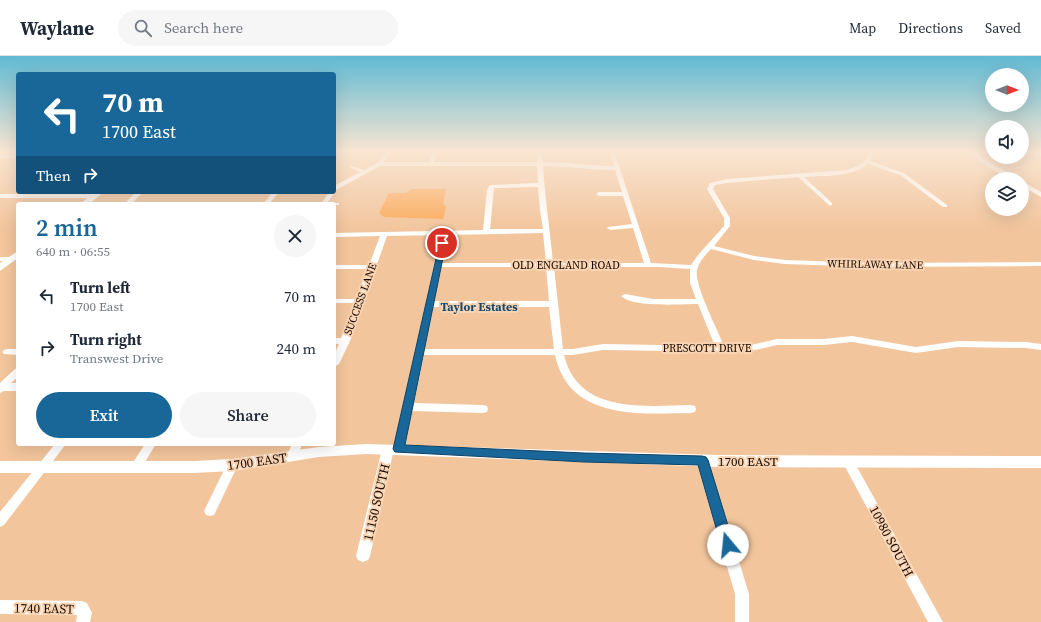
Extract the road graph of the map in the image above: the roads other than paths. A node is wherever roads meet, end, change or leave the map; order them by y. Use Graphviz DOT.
graph roads {
  1 [pos="354,177"];
  2 [pos="541,177"];
  3 [pos="621,177"];
  4 [pos="779,177"];
  5 [pos="802,177"];
  6 [pos="907,177"];
  7 [pos="542,185"];
  8 [pos="336,187"];
  9 [pos="1029,187"];
  10 [pos="97,194"];
  11 [pos="138,194"];
  12 [pos="274,194"];
  13 [pos="599,194"];
  14 [pos="626,194"];
  15 [pos="1041,195"];
  16 [pos="0,196"];
  17 [pos="87,202"];
  18 [pos="129,202"];
  19 [pos="268,202"];
  20 [pos="830,204"];
  21 [pos="945,206"];
  22 [pos="636,226"];
  23 [pos="610,228"];
  24 [pos="444,232"];
  25 [pos="486,232"];
  26 [pos="547,232"];
  27 [pos="336,234"];
  28 [pos="384,234"];
  29 [pos="710,247"];
  30 [pos="15,256"];
  31 [pos="0,259"];
  32 [pos="1041,264"];
  33 [pos="438,265"];
  34 [pos="550,265"];
  35 [pos="648,265"];
  36 [pos="336,267"];
  37 [pos="372,267"];
  38 [pos="694,267"];
  39 [pos="0,268"];
  40 [pos="625,296"];
  41 [pos="336,301"];
  42 [pos="359,301"];
  43 [pos="702,301"];
  44 [pos="429,304"];
  45 [pos="553,304"];
  46 [pos="336,341"];
  47 [pos="345,341"];
  48 [pos="1041,347"];
  49 [pos="721,349"];
  50 [pos="7,352"];
  51 [pos="16,352"];
  52 [pos="419,352"];
  53 [pos="559,352"];
  54 [pos="336,360"];
  55 [pos="16,373"];
  56 [pos="16,387"];
  57 [pos="0,388"];
  58 [pos="408,407"];
  59 [pos="483,408"];
  60 [pos="691,409"];
  61 [pos="59,446"];
  62 [pos="150,446"];
  63 [pos="394,449"];
  64 [pos="295,450"];
  65 [pos="702,460"];
  66 [pos="848,461"];
  67 [pos="1041,462"];
  68 [pos="232,465"];
  69 [pos="44,466"];
  70 [pos="136,466"];
  71 [pos="0,467"];
  72 [pos="210,511"];
  73 [pos="0,521"];
  74 [pos="363,556"];
  75 [pos="0,607"];
  76 [pos="84,617"];
  77 [pos="742,622"];
  78 [pos="936,622"];
  1 -- 8 [label="street"];
  2 -- 7 [label="street"];
  3 -- 14 [label="street"];
  4 -- 29 [label="street"];
  5 -- 20 [label="street"];
  6 -- 21 [label="street"];
  7 -- 25 [label="street"];
  7 -- 26 [label="street"];
  9 -- 15 [label="street"];
  10 -- 16 [label="street"];
  10 -- 17 [label="main road"];
  11 -- 18 [label="street"];
  12 -- 19 [label="street"];
  13 -- 14 [label="street"];
  14 -- 22 [label="street"];
  22 -- 23 [label="street"];
  22 -- 35 [label="street"];
  24 -- 25 [label="street"];
  24 -- 28 [label="street"];
  24 -- 33 [label="street, 11150 SOUTH"];
  25 -- 26 [label="street"];
  26 -- 34 [label="street"];
  27 -- 28 [label="street"];
  28 -- 37 [label="street, SUCCESS LANE"];
  29 -- 32 [label="street, WHIRLAWAY LANE"];
  29 -- 38 [label="street"];
  30 -- 31 [label="street"];
  30 -- 39 [label="main road"];
  33 -- 34 [label="street, OLD ENGLAND ROAD"];
  33 -- 44 [label="street, 11150 SOUTH"];
  34 -- 35 [label="street, OLD ENGLAND ROAD"];
  34 -- 45 [label="street"];
  35 -- 38 [label="street, OLD ENGLAND ROAD"];
  36 -- 37 [label="street"];
  37 -- 42 [label="street, SUCCESS LANE"];
  38 -- 43 [label="street"];
  40 -- 43 [label="street"];
  41 -- 42 [label="street"];
  42 -- 47 [label="street, SUCCESS LANE"];
  43 -- 49 [label="street"];
  44 -- 45 [label="street"];
  44 -- 52 [label="street, 11150 SOUTH"];
  45 -- 53 [label="street"];
  46 -- 47 [label="street"];
  47 -- 54 [label="street, SUCCESS LANE"];
  48 -- 49 [label="street, PRESCOTT DRIVE"];
  49 -- 53 [label="street, PRESCOTT DRIVE"];
  50 -- 51 [label="street"];
  52 -- 53 [label="street, PRESCOTT DRIVE"];
  52 -- 58 [label="street, 11150 SOUTH"];
  53 -- 60 [label="street"];
  55 -- 57 [label="street"];
  56 -- 57 [label="street"];
  58 -- 59 [label="street"];
  58 -- 63 [label="street, 11150 SOUTH"];
  61 -- 69 [label="street"];
  62 -- 70 [label="street"];
  63 -- 64 [label="main road, 1700 EAST"];
  63 -- 65 [label="main road, 1700 EAST"];
  63 -- 74 [label="street, 11150 SOUTH"];
  64 -- 68 [label="main road, 1700 EAST"];
  65 -- 66 [label="main road, 1700 EAST"];
  65 -- 77 [label="street"];
  66 -- 67 [label="main road, 1700 EAST"];
  66 -- 78 [label="street, 10980 SOUTH"];
  68 -- 70 [label="main road, 1700 EAST"];
  68 -- 72 [label="street"];
  69 -- 70 [label="main road, 1700 EAST"];
  69 -- 71 [label="main road, 1700 EAST"];
  69 -- 73 [label="street"];
  75 -- 76 [label="street, 1740 EAST"];
}
